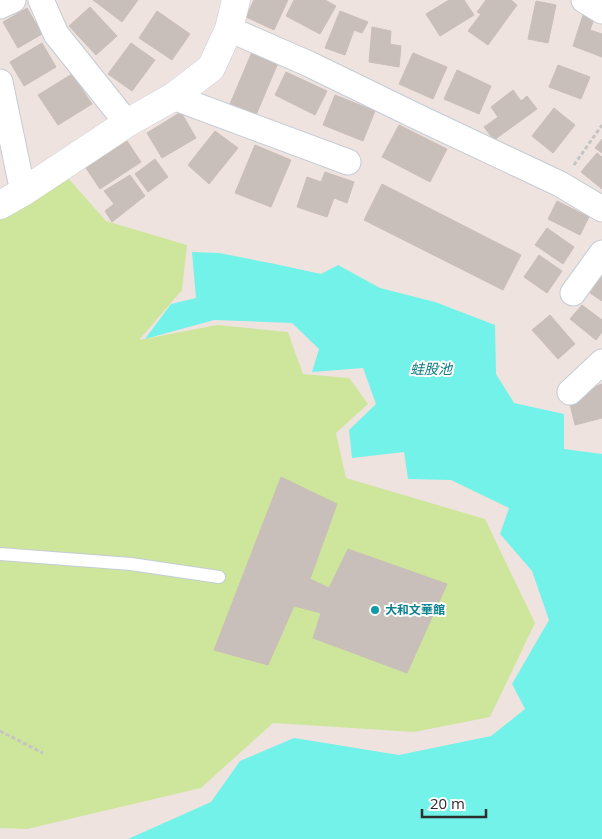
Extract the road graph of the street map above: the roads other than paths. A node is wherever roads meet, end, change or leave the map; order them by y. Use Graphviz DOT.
graph roads {
  1 [pos="13,0"];
  2 [pos="41,0"];
  3 [pos="236,0"];
  4 [pos="584,0"];
  5 [pos="0,6"];
  6 [pos="602,11"];
  7 [pos="229,28"];
  8 [pos="0,82"];
  9 [pos="173,97"];
  10 [pos="127,123"];
  11 [pos="348,162"];
  12 [pos="23,192"];
  13 [pos="0,205"];
  14 [pos="602,209"];
  15 [pos="602,253"];
  16 [pos="574,293"];
  17 [pos="602,362"];
  18 [pos="570,392"];
  19 [pos="0,554"];
  20 [pos="219,577"];
  1 -- 5 [label="street"];
  2 -- 10 [label="street"];
  3 -- 7 [label="street"];
  4 -- 6 [label="street"];
  7 -- 9 [label="street"];
  7 -- 14 [label="street"];
  8 -- 12 [label="street"];
  9 -- 10 [label="street"];
  9 -- 11 [label="street"];
  10 -- 12 [label="street"];
  12 -- 13 [label="street"];
  15 -- 16 [label="street"];
  17 -- 18 [label="street"];
  19 -- 20 [label="lane"];
}
